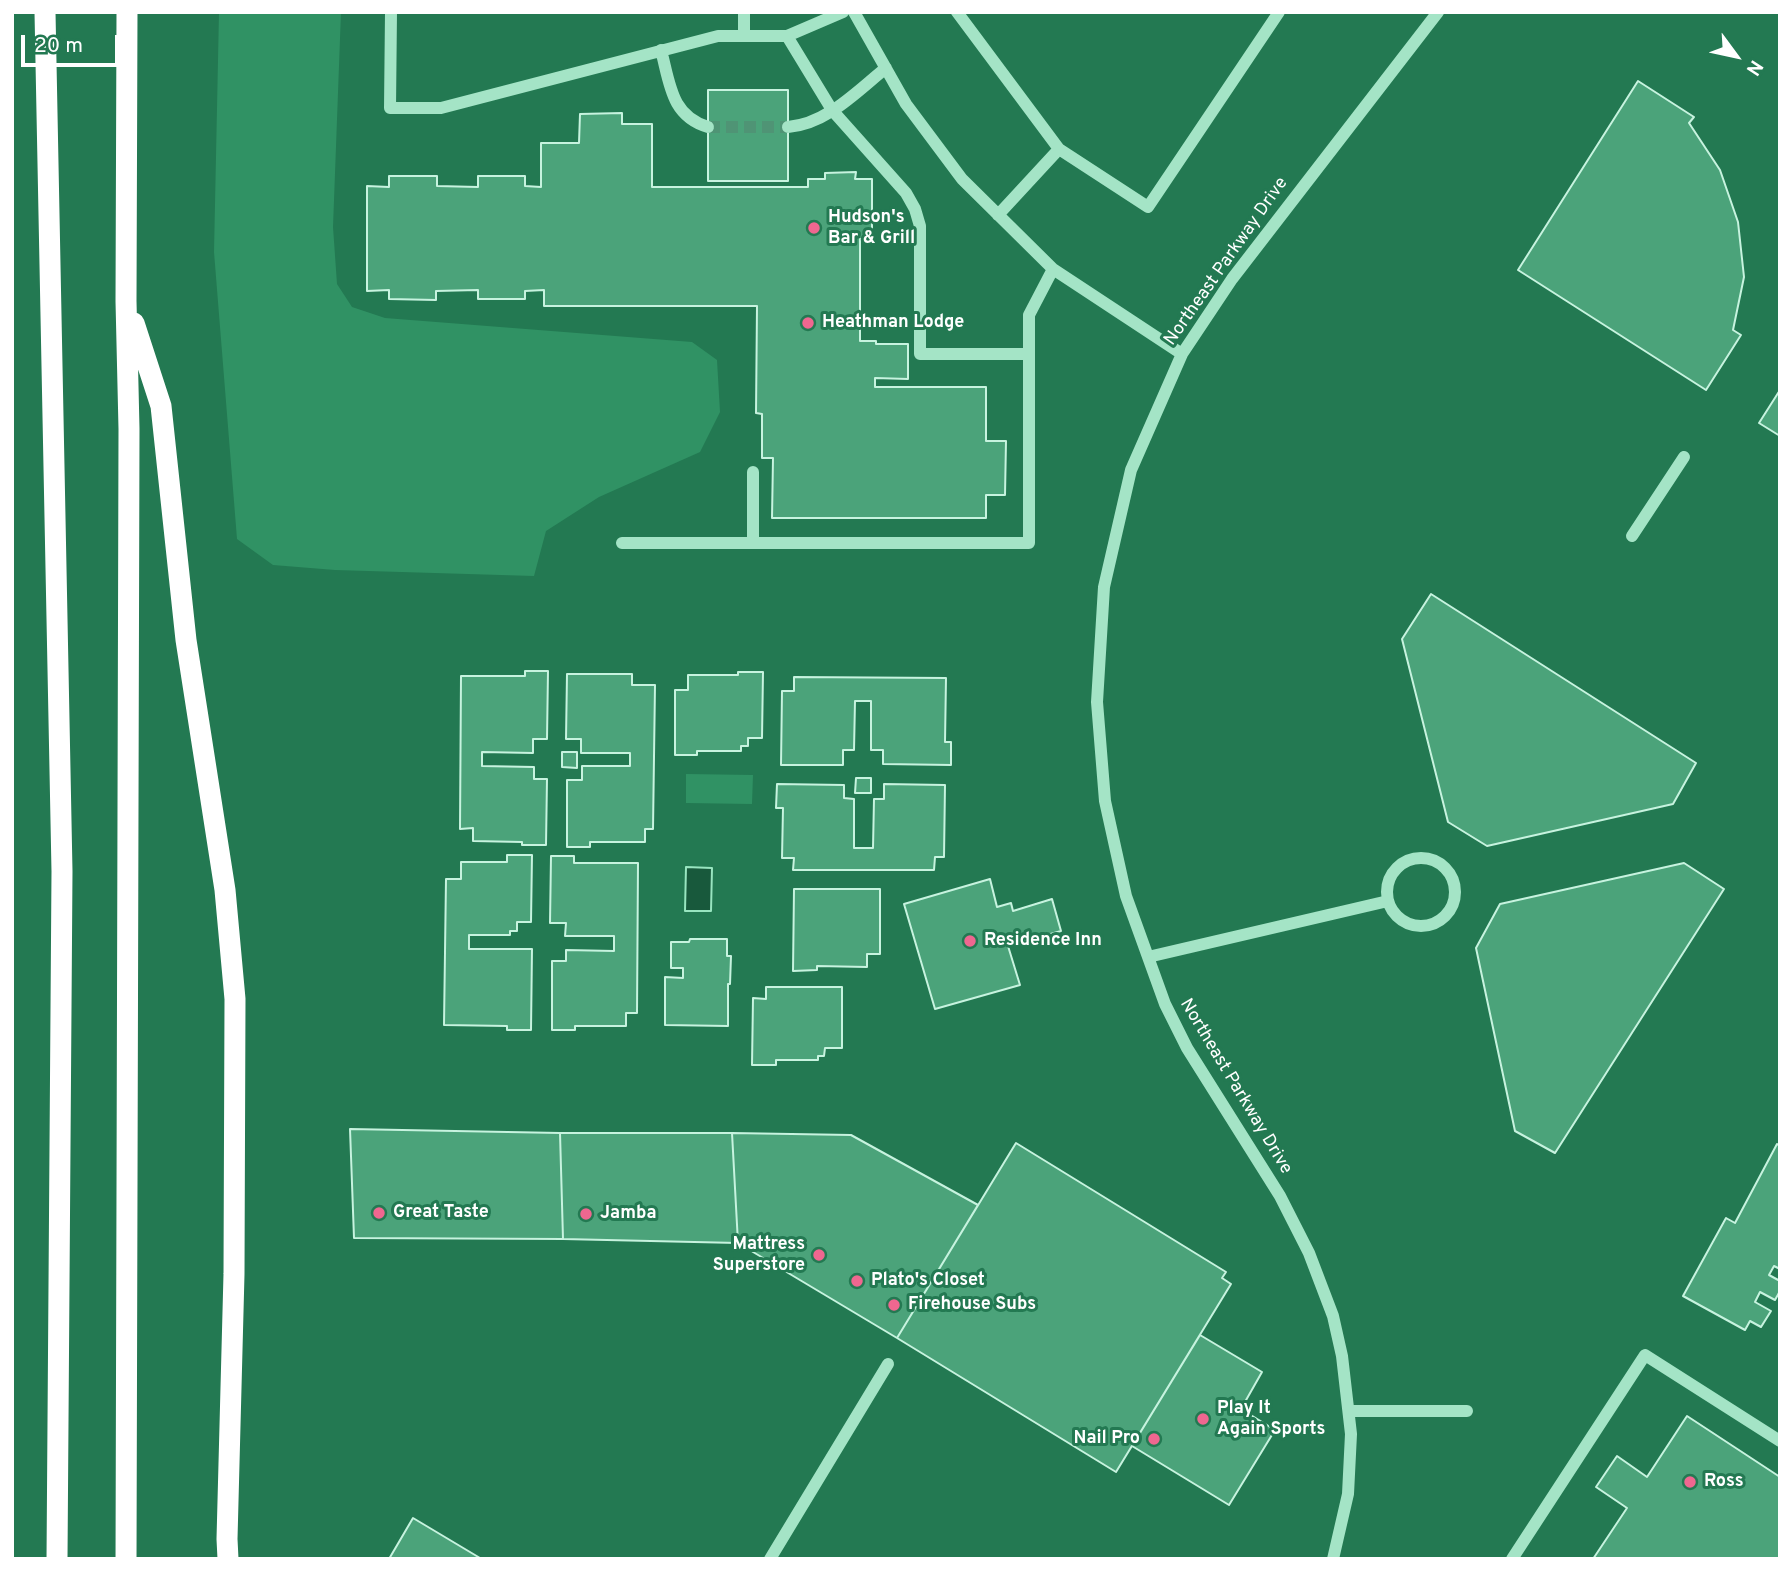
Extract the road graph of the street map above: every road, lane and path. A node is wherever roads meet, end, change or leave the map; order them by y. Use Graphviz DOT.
graph roads {
  1 [pos="46,12"];
  2 [pos="127,12"];
  3 [pos="391,12"];
  4 [pos="744,12"];
  5 [pos="843,12"];
  6 [pos="854,12"];
  7 [pos="957,12"];
  8 [pos="1279,12"];
  9 [pos="1438,12"];
  10 [pos="744,36"];
  11 [pos="788,36"];
  12 [pos="661,50"];
  13 [pos="886,68"];
  14 [pos="832,110"];
  15 [pos="708,127"];
  16 [pos="789,127"];
  17 [pos="1059,149"];
  18 [pos="998,215"];
  19 [pos="1053,269"];
  20 [pos="126,301"];
  21 [pos="1029,354"];
  22 [pos="1182,355"];
  23 [pos="1684,457"];
  24 [pos="752,472"];
  25 [pos="1632,536"];
  26 [pos="622,542"];
  27 [pos="752,542"];
  28 [pos="1388,901"];
  29 [pos="1148,957"];
  30 [pos="888,1364"];
  31 [pos="1350,1411"];
  32 [pos="1467,1411"];
  33 [pos="1780,1441"];
  34 [pos="226,1552"];
  35 [pos="57,1559"];
  36 [pos="126,1559"];
  37 [pos="770,1559"];
  38 [pos="1333,1559"];
  39 [pos="1512,1559"];
  1 -- 35 [label="highway"];
  2 -- 20 [label="highway"];
  3 -- 12 [label="street"];
  4 -- 10 [label="street"];
  5 -- 11 [label="street"];
  6 -- 13 [label="street"];
  7 -- 17 [label="street"];
  8 -- 17 [label="street"];
  9 -- 22 [label="street, Northeast Parkway Drive"];
  10 -- 11 [label="street"];
  10 -- 12 [label="street"];
  11 -- 14 [label="street"];
  12 -- 15 [label="street"];
  13 -- 14 [label="street"];
  13 -- 18 [label="street"];
  14 -- 16 [label="street"];
  14 -- 21 [label="street"];
  17 -- 18 [label="street"];
  18 -- 19 [label="street"];
  19 -- 21 [label="street"];
  19 -- 22 [label="street"];
  20 -- 34 [label="highway"];
  20 -- 36 [label="highway"];
  21 -- 27 [label="street"];
  22 -- 29 [label="street, Northeast Parkway Drive"];
  23 -- 25 [label="street"];
  24 -- 27 [label="street"];
  26 -- 27 [label="street"];
  28 -- 28 [label="street"];
  28 -- 29 [label="street"];
  29 -- 31 [label="street, Northeast Parkway Drive"];
  30 -- 37 [label="street"];
  31 -- 32 [label="street"];
  31 -- 38 [label="street, Northeast Parkway Drive"];
  33 -- 39 [label="street"];
}
